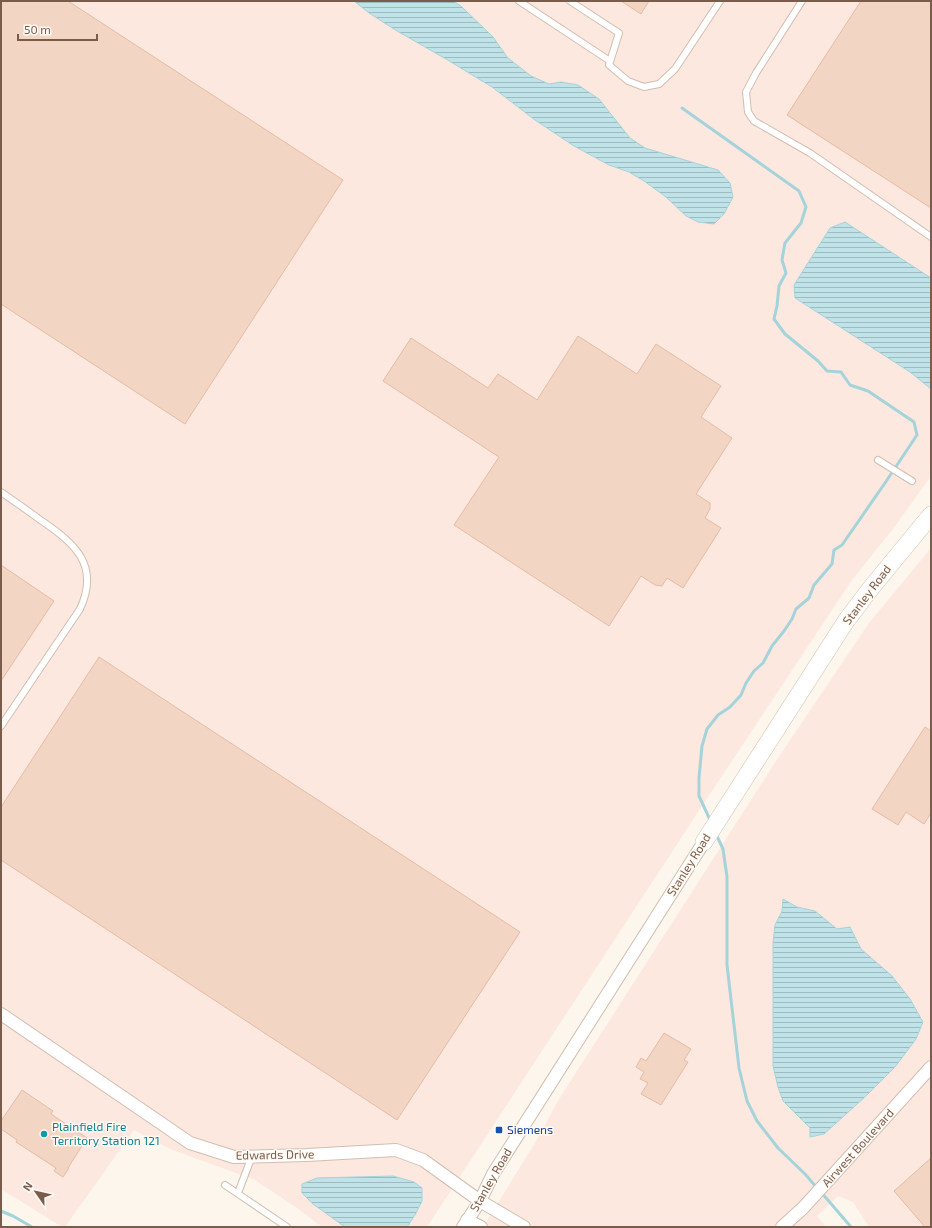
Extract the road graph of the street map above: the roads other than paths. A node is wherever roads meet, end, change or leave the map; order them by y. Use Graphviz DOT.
graph roads {
  1 [pos="519,1"];
  2 [pos="570,1"];
  3 [pos="720,1"];
  4 [pos="802,1"];
  5 [pos="610,61"];
  6 [pos="931,237"];
  7 [pos="878,460"];
  8 [pos="912,481"];
  9 [pos="1,492"];
  10 [pos="931,515"];
  11 [pos="1,726"];
  12 [pos="704,842"];
  13 [pos="1,1014"];
  14 [pos="931,1067"];
  15 [pos="252,1156"];
  16 [pos="225,1185"];
  17 [pos="238,1193"];
  18 [pos="480,1201"];
  19 [pos="465,1224"];
  20 [pos="287,1227"];
  21 [pos="481,1227"];
  22 [pos="524,1227"];
  23 [pos="782,1227"];
  1 -- 5 [label="lane"];
  2 -- 5 [label="lane"];
  3 -- 5 [label="lane"];
  4 -- 6 [label="lane"];
  7 -- 8 [label="lane"];
  9 -- 11 [label="lane"];
  10 -- 12 [label="street, Stanley Road"];
  12 -- 18 [label="street, Stanley Road"];
  13 -- 15 [label="street, Edwards Drive"];
  14 -- 23 [label="street, Airwest Boulevard"];
  15 -- 17 [label="lane"];
  15 -- 18 [label="street, Edwards Drive"];
  16 -- 17 [label="lane"];
  17 -- 20 [label="lane"];
  18 -- 19 [label="street, Stanley Road"];
  18 -- 22 [label="street"];
  19 -- 21 [label="street"];
}
